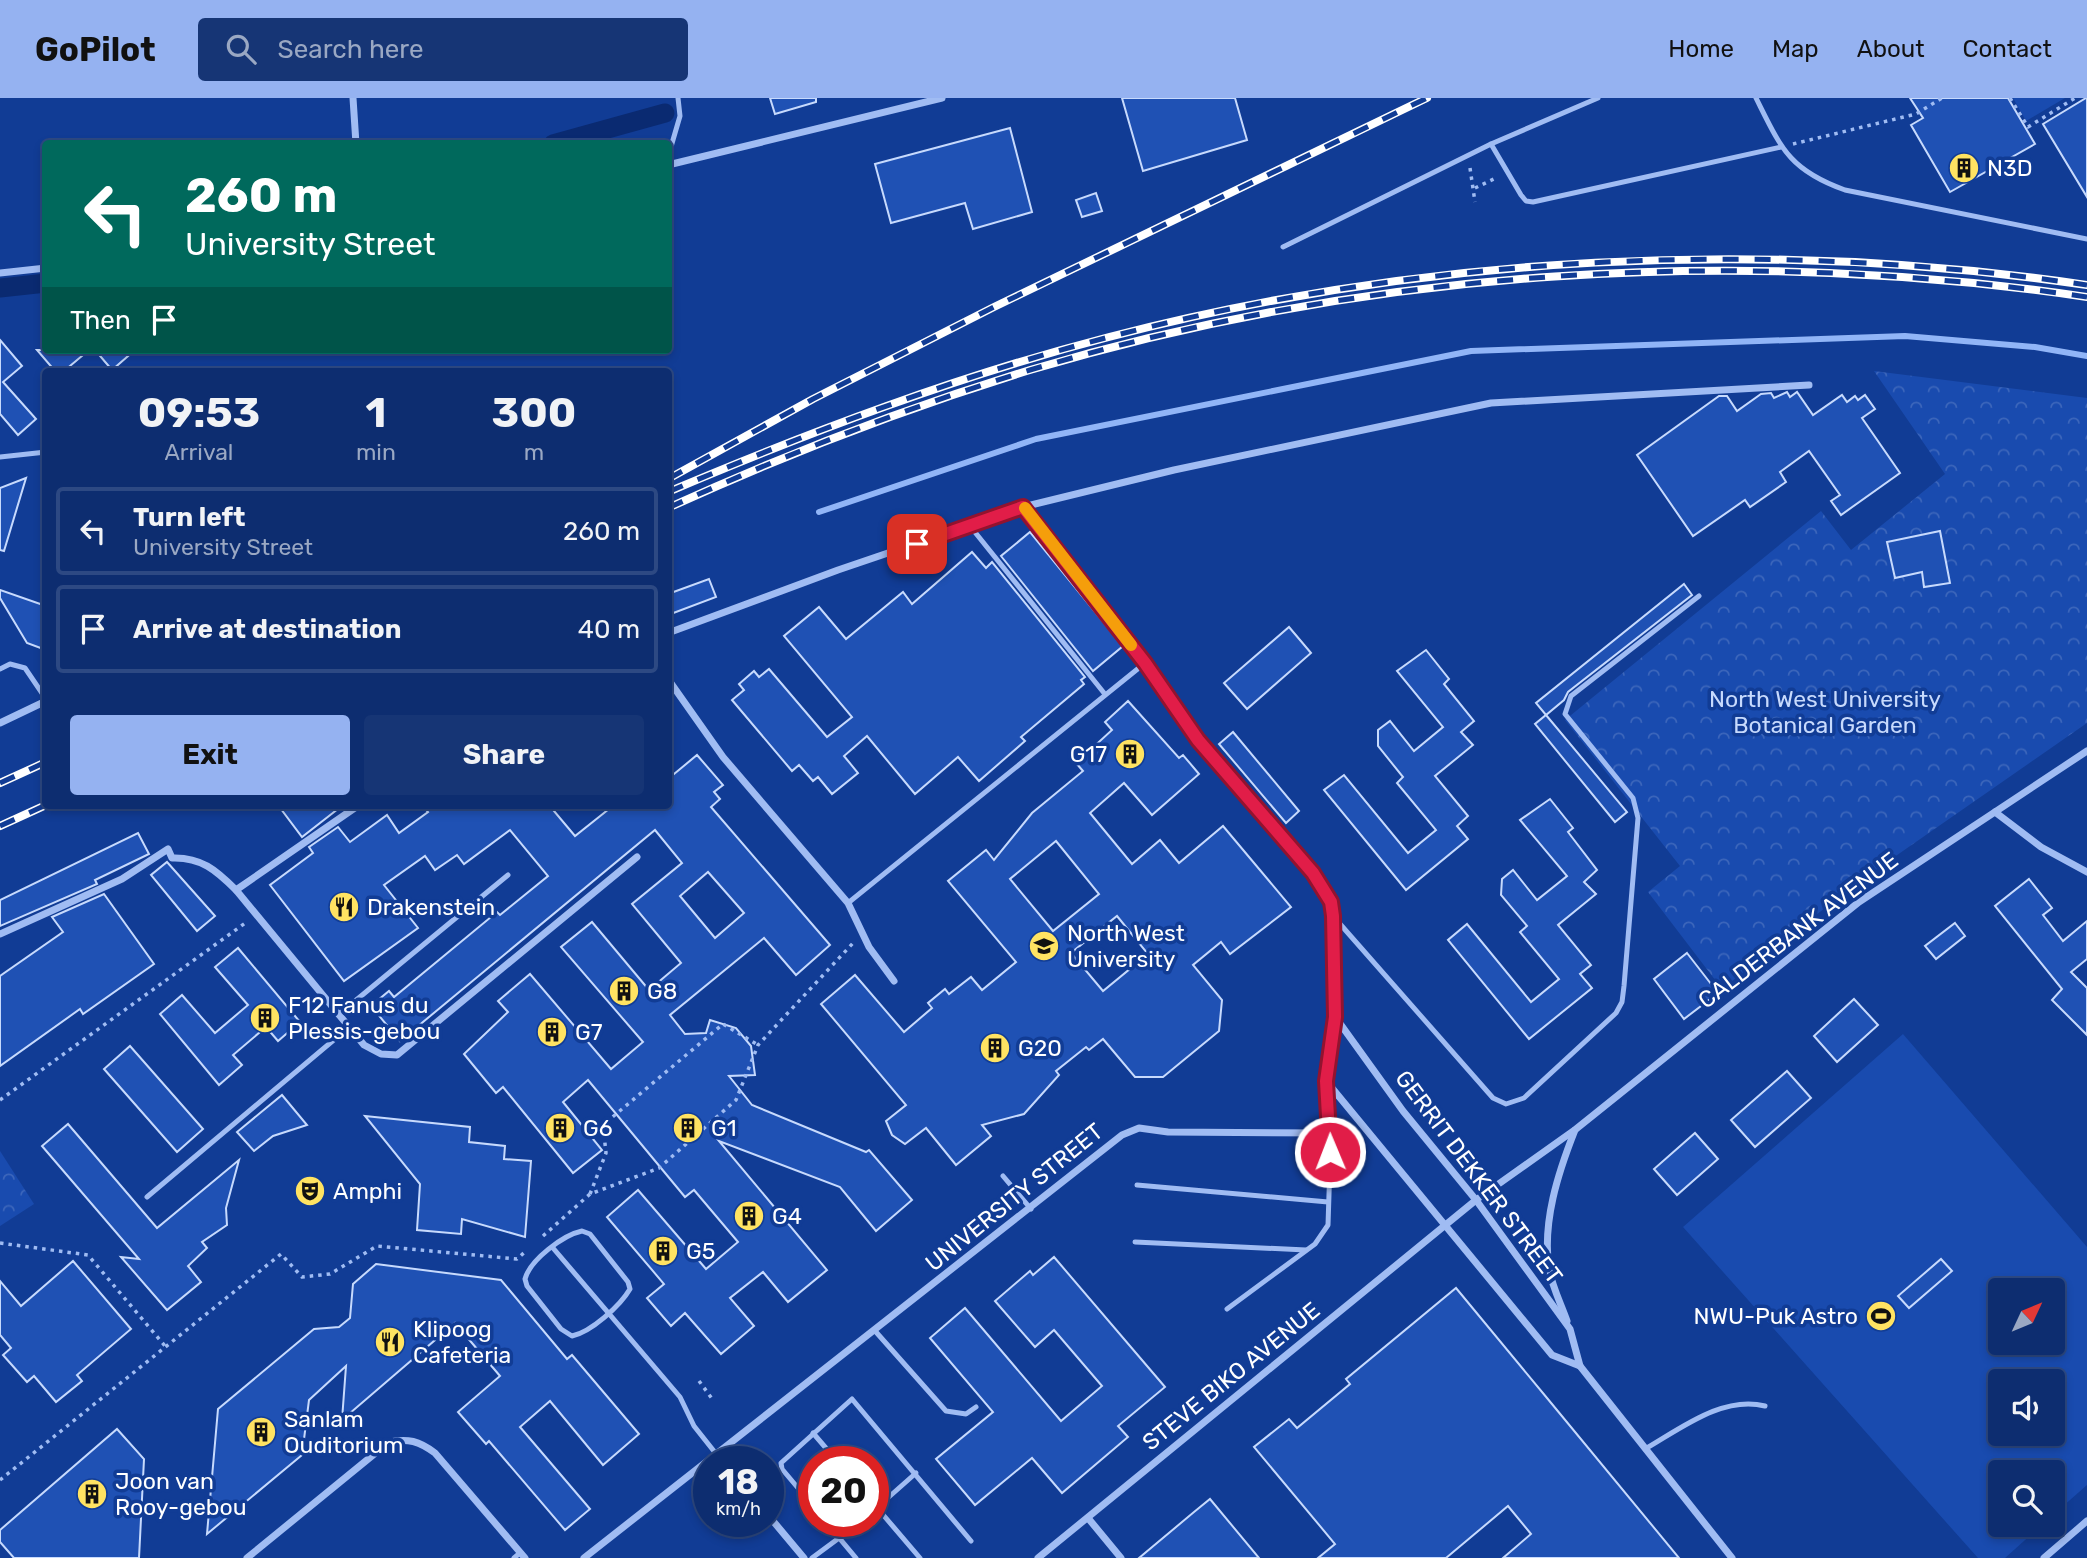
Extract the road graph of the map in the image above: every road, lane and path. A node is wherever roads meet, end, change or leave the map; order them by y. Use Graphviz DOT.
graph roads {
  1 [pos="353,98"];
  2 [pos="678,98"];
  3 [pos="942,98"];
  4 [pos="1598,98"];
  5 [pos="1756,98"];
  6 [pos="1942,98"];
  7 [pos="2010,98"];
  8 [pos="2075,98"];
  9 [pos="356,140"];
  10 [pos="672,143"];
  11 [pos="1492,144"];
  12 [pos="1781,147"];
  13 [pos="1468,155"];
  14 [pos="672,164"];
  15 [pos="1507,172"];
  16 [pos="1474,188"];
  17 [pos="1475,202"];
  18 [pos="2087,239"];
  19 [pos="1283,247"];
  20 [pos="42,268"];
  21 [pos="0,272"];
  22 [pos="1808,385"];
  23 [pos="42,452"];
  24 [pos="0,457"];
  25 [pos="1023,507"];
  26 [pos="970,526"];
  27 [pos="1699,596"];
  28 [pos="672,632"];
  29 [pos="1145,663"];
  30 [pos="0,668"];
  31 [pos="672,685"];
  32 [pos="1104,693"];
  33 [pos="42,694"];
  34 [pos="42,702"];
  35 [pos="0,723"];
  36 [pos="2087,751"];
  37 [pos="353,809"];
  38 [pos="1995,812"];
  39 [pos="637,857"];
  40 [pos="2087,872"];
  41 [pos="508,875"];
  42 [pos="236,890"];
  43 [pos="848,903"];
  44 [pos="255,916"];
  45 [pos="1333,916"];
  46 [pos="862,933"];
  47 [pos="0,934"];
  48 [pos="894,981"];
  49 [pos="338,1015"];
  50 [pos="1335,1017"];
  51 [pos="348,1028"];
  52 [pos="758,1045"];
  53 [pos="1326,1081"];
  54 [pos="0,1100"];
  55 [pos="1576,1129"];
  56 [pos="1331,1133"];
  57 [pos="1003,1176"];
  58 [pos="1137,1185"];
  59 [pos="590,1194"];
  60 [pos="147,1197"];
  61 [pos="1476,1200"];
  62 [pos="1328,1202"];
  63 [pos="1031,1209"];
  64 [pos="1448,1224"];
  65 [pos="1135,1242"];
  66 [pos="0,1243"];
  67 [pos="553,1248"];
  68 [pos="1306,1250"];
  69 [pos="1227,1308"];
  70 [pos="606,1314"];
  71 [pos="1570,1329"];
  72 [pos="876,1332"];
  73 [pos="165,1346"];
  74 [pos="1580,1367"];
  75 [pos="699,1381"];
  76 [pos="713,1400"];
  77 [pos="1765,1406"];
  78 [pos="976,1407"];
  79 [pos="813,1433"];
  80 [pos="710,1446"];
  81 [pos="735,1446"];
  82 [pos="824,1446"];
  83 [pos="1645,1449"];
  84 [pos="916,1474"];
  85 [pos="693,1478"];
  86 [pos="0,1480"];
  87 [pos="798,1487"];
  88 [pos="889,1496"];
  89 [pos="1088,1518"];
  90 [pos="2087,1521"];
  91 [pos="889,1523"];
  92 [pos="784,1534"];
  93 [pos="843,1537"];
  94 [pos="841,1539"];
  95 [pos="971,1541"];
  96 [pos="520,1556"];
  97 [pos="247,1558"];
  98 [pos="584,1558"];
  99 [pos="804,1558"];
  100 [pos="812,1558"];
  101 [pos="856,1558"];
  102 [pos="920,1558"];
  103 [pos="1038,1558"];
  104 [pos="1121,1558"];
  105 [pos="1732,1558"];
  106 [pos="2044,1558"];
  1 -- 9 [label="street"];
  2 -- 10 [label="lane"];
  3 -- 14 [label="street"];
  4 -- 11 [label="lane"];
  5 -- 12 [label="lane"];
  6 -- 12 [label="path"];
  7 -- 8 [label="path"];
  11 -- 13 [label="lane"];
  11 -- 15 [label="lane"];
  12 -- 15 [label="lane"];
  12 -- 18 [label="lane"];
  13 -- 16 [label="path"];
  13 -- 19 [label="lane"];
  15 -- 16 [label="path"];
  16 -- 17 [label="path"];
  20 -- 21 [label="street"];
  22 -- 25 [label="street"];
  23 -- 24 [label="lane"];
  25 -- 26 [label="street"];
  25 -- 29 [label="street"];
  26 -- 28 [label="street"];
  26 -- 32 [label="lane"];
  27 -- 45 [label="lane"];
  29 -- 32 [label="lane"];
  29 -- 45 [label="street"];
  30 -- 33 [label="lane"];
  31 -- 43 [label="street"];
  32 -- 43 [label="lane"];
  34 -- 35 [label="street"];
  36 -- 38 [label="street, CALDERBANK AVENUE"];
  37 -- 42 [label="street"];
  38 -- 40 [label="street"];
  38 -- 55 [label="street, CALDERBANK AVENUE"];
  39 -- 51 [label="street"];
  41 -- 49 [label="lane"];
  42 -- 44 [label="street"];
  42 -- 47 [label="street"];
  43 -- 46 [label="street"];
  44 -- 49 [label="street"];
  44 -- 54 [label="path"];
  45 -- 50 [label="street"];
  46 -- 48 [label="street"];
  46 -- 52 [label="path"];
  49 -- 51 [label="street"];
  50 -- 53 [label="street"];
  50 -- 61 [label="street, GERRIT DEKKER STREET"];
  51 -- 60 [label="lane"];
  52 -- 59 [label="path"];
  52 -- 59 [label="path"];
  53 -- 56 [label="street"];
  53 -- 64 [label="street, GERRIT DEKKER STREET"];
  55 -- 61 [label="street, CALDERBANK AVENUE"];
  55 -- 71 [label="street, CALDERBANK AVENUE"];
  56 -- 62 [label="lane"];
  56 -- 63 [label="street, UNIVERSITY STREET"];
  57 -- 63 [label="lane"];
  58 -- 62 [label="lane"];
  59 -- 73 [label="path"];
  61 -- 64 [label="street, CALDERBANK AVENUE"];
  61 -- 71 [label="street, GERRIT DEKKER STREET"];
  62 -- 68 [label="lane"];
  63 -- 72 [label="street, UNIVERSITY STREET"];
  64 -- 74 [label="street, GERRIT DEKKER STREET"];
  64 -- 89 [label="street, STEVE BIKO AVENUE"];
  65 -- 68 [label="lane"];
  66 -- 73 [label="path"];
  67 -- 70 [label="lane"];
  67 -- 70 [label="lane"];
  67 -- 70 [label="lane"];
  68 -- 69 [label="lane"];
  70 -- 80 [label="lane"];
  71 -- 74 [label="street, GERRIT DEKKER STREET"];
  72 -- 78 [label="lane"];
  72 -- 81 [label="street, UNIVERSITY STREET"];
  73 -- 86 [label="path"];
  74 -- 83 [label="street, GERRIT DEKKER STREET"];
  75 -- 76 [label="path"];
  77 -- 83 [label="lane"];
  79 -- 82 [label="lane"];
  79 -- 84 [label="lane"];
  79 -- 87 [label="lane"];
  83 -- 105 [label="street, GERRIT DEKKER STREET"];
  84 -- 88 [label="lane"];
  84 -- 95 [label="lane"];
  85 -- 98 [label="street, UNIVERSITY STREET"];
  89 -- 103 [label="street, STEVE BIKO AVENUE"];
  89 -- 104 [label="street"];
  90 -- 106 [label="street"];
  91 -- 102 [label="lane"];
  92 -- 99 [label="street"];
  93 -- 94 [label="lane"];
  94 -- 100 [label="lane"];
  94 -- 101 [label="lane"];
  96 -- 97 [label="street"];
}
